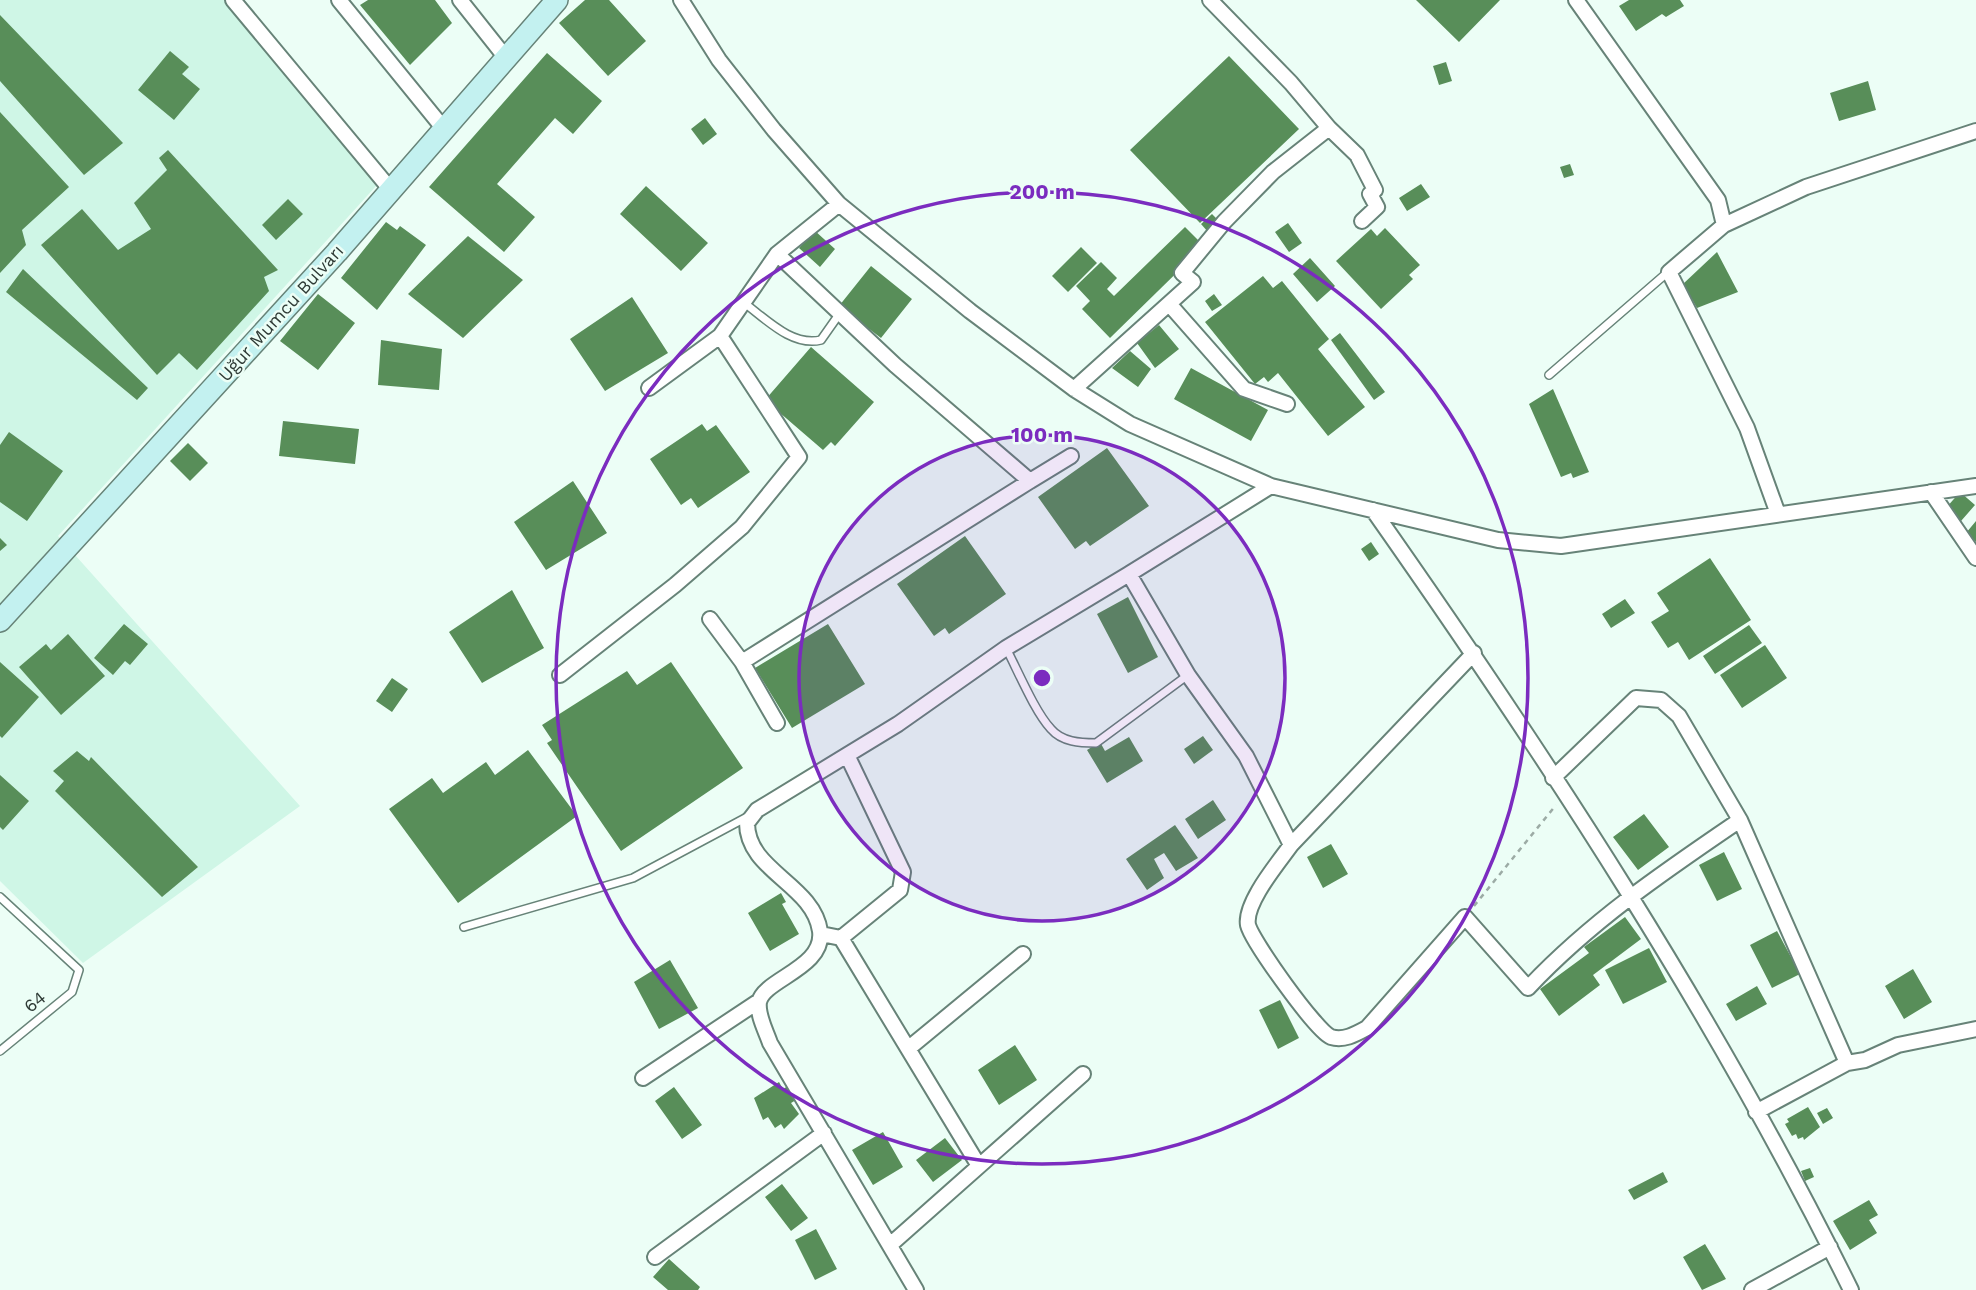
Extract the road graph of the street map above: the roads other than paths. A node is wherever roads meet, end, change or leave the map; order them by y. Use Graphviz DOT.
graph roads {
  1 [pos="233,0"];
  2 [pos="339,0"];
  3 [pos="460,0"];
  4 [pos="557,0"];
  5 [pos="681,0"];
  6 [pos="1210,0"];
  7 [pos="1576,0"];
  8 [pos="506,58"];
  9 [pos="1329,128"];
  10 [pos="444,130"];
  11 [pos="1976,131"];
  12 [pos="391,190"];
  13 [pos="839,204"];
  14 [pos="1362,221"];
  15 [pos="1724,225"];
  16 [pos="777,254"];
  17 [pos="1669,272"];
  18 [pos="743,302"];
  19 [pos="1170,305"];
  20 [pos="839,313"];
  21 [pos="719,336"];
  22 [pos="1549,375"];
  23 [pos="649,388"];
  24 [pos="1074,389"];
  25 [pos="1287,404"];
  26 [pos="1071,456"];
  27 [pos="1030,481"];
  28 [pos="1271,486"];
  29 [pos="1976,486"];
  30 [pos="1931,492"];
  31 [pos="1373,510"];
  32 [pos="1778,514"];
  33 [pos="1976,558"];
  34 [pos="1129,574"];
  35 [pos="710,619"];
  36 [pos="0,621"];
  37 [pos="1006,648"];
  38 [pos="1474,653"];
  39 [pos="742,662"];
  40 [pos="561,675"];
  41 [pos="1188,675"];
  42 [pos="777,723"];
  43 [pos="847,755"];
  44 [pos="1553,778"];
  45 [pos="749,816"];
  46 [pos="1740,820"];
  47 [pos="1291,845"];
  48 [pos="1629,895"];
  49 [pos="0,897"];
  50 [pos="464,927"];
  51 [pos="821,934"];
  52 [pos="841,938"];
  53 [pos="1023,954"];
  54 [pos="759,1001"];
  55 [pos="1976,1029"];
  56 [pos="909,1048"];
  57 [pos="0,1051"];
  58 [pos="1847,1063"];
  59 [pos="1083,1074"];
  60 [pos="643,1078"];
  61 [pos="1756,1112"];
  62 [pos="824,1133"];
  63 [pos="979,1166"];
  64 [pos="890,1245"];
  65 [pos="1830,1247"];
  66 [pos="655,1257"];
  67 [pos="916,1290"];
  68 [pos="1752,1290"];
  69 [pos="1851,1290"];
  1 -- 12 [label="street"];
  2 -- 10 [label="street"];
  3 -- 8 [label="street"];
  4 -- 8 [label="street, Uğur Mumcu Bulvarı"];
  5 -- 13 [label="street"];
  6 -- 9 [label="street"];
  7 -- 15 [label="street"];
  8 -- 10 [label="street, Uğur Mumcu Bulvarı"];
  9 -- 14 [label="street"];
  9 -- 19 [label="street"];
  10 -- 12 [label="street, Uğur Mumcu Bulvarı"];
  11 -- 15 [label="street"];
  12 -- 36 [label="street, Uğur Mumcu Bulvarı"];
  13 -- 16 [label="street"];
  13 -- 24 [label="street"];
  15 -- 17 [label="street"];
  16 -- 18 [label="street"];
  16 -- 20 [label="street"];
  17 -- 22 [label="lane"];
  17 -- 32 [label="street"];
  18 -- 20 [label="lane"];
  18 -- 21 [label="street"];
  19 -- 24 [label="street"];
  19 -- 25 [label="street"];
  20 -- 27 [label="street"];
  21 -- 23 [label="street"];
  21 -- 40 [label="street"];
  24 -- 28 [label="street"];
  26 -- 27 [label="street"];
  27 -- 39 [label="street"];
  28 -- 31 [label="street"];
  28 -- 34 [label="street"];
  29 -- 30 [label="street"];
  30 -- 32 [label="street"];
  30 -- 33 [label="street"];
  31 -- 32 [label="street"];
  31 -- 38 [label="street"];
  34 -- 37 [label="street"];
  34 -- 41 [label="street"];
  35 -- 39 [label="street"];
  37 -- 41 [label="lane"];
  37 -- 43 [label="street"];
  38 -- 44 [label="street"];
  38 -- 47 [label="street"];
  39 -- 42 [label="street"];
  41 -- 47 [label="street"];
  43 -- 45 [label="street"];
  43 -- 52 [label="street"];
  44 -- 46 [label="street"];
  44 -- 48 [label="street"];
  45 -- 50 [label="lane"];
  45 -- 51 [label="street"];
  46 -- 48 [label="street"];
  46 -- 58 [label="street"];
  47 -- 48 [label="street"];
  48 -- 61 [label="street"];
  49 -- 57 [label="lane, 64"];
  51 -- 52 [label="street"];
  51 -- 54 [label="street"];
  52 -- 56 [label="street"];
  53 -- 56 [label="street"];
  54 -- 60 [label="street"];
  54 -- 62 [label="street"];
  55 -- 58 [label="street"];
  56 -- 63 [label="street"];
  58 -- 61 [label="street"];
  59 -- 63 [label="street"];
  61 -- 65 [label="street"];
  62 -- 64 [label="street"];
  62 -- 66 [label="street"];
  63 -- 64 [label="street"];
  64 -- 67 [label="street"];
  65 -- 68 [label="street"];
  65 -- 69 [label="street"];
}
